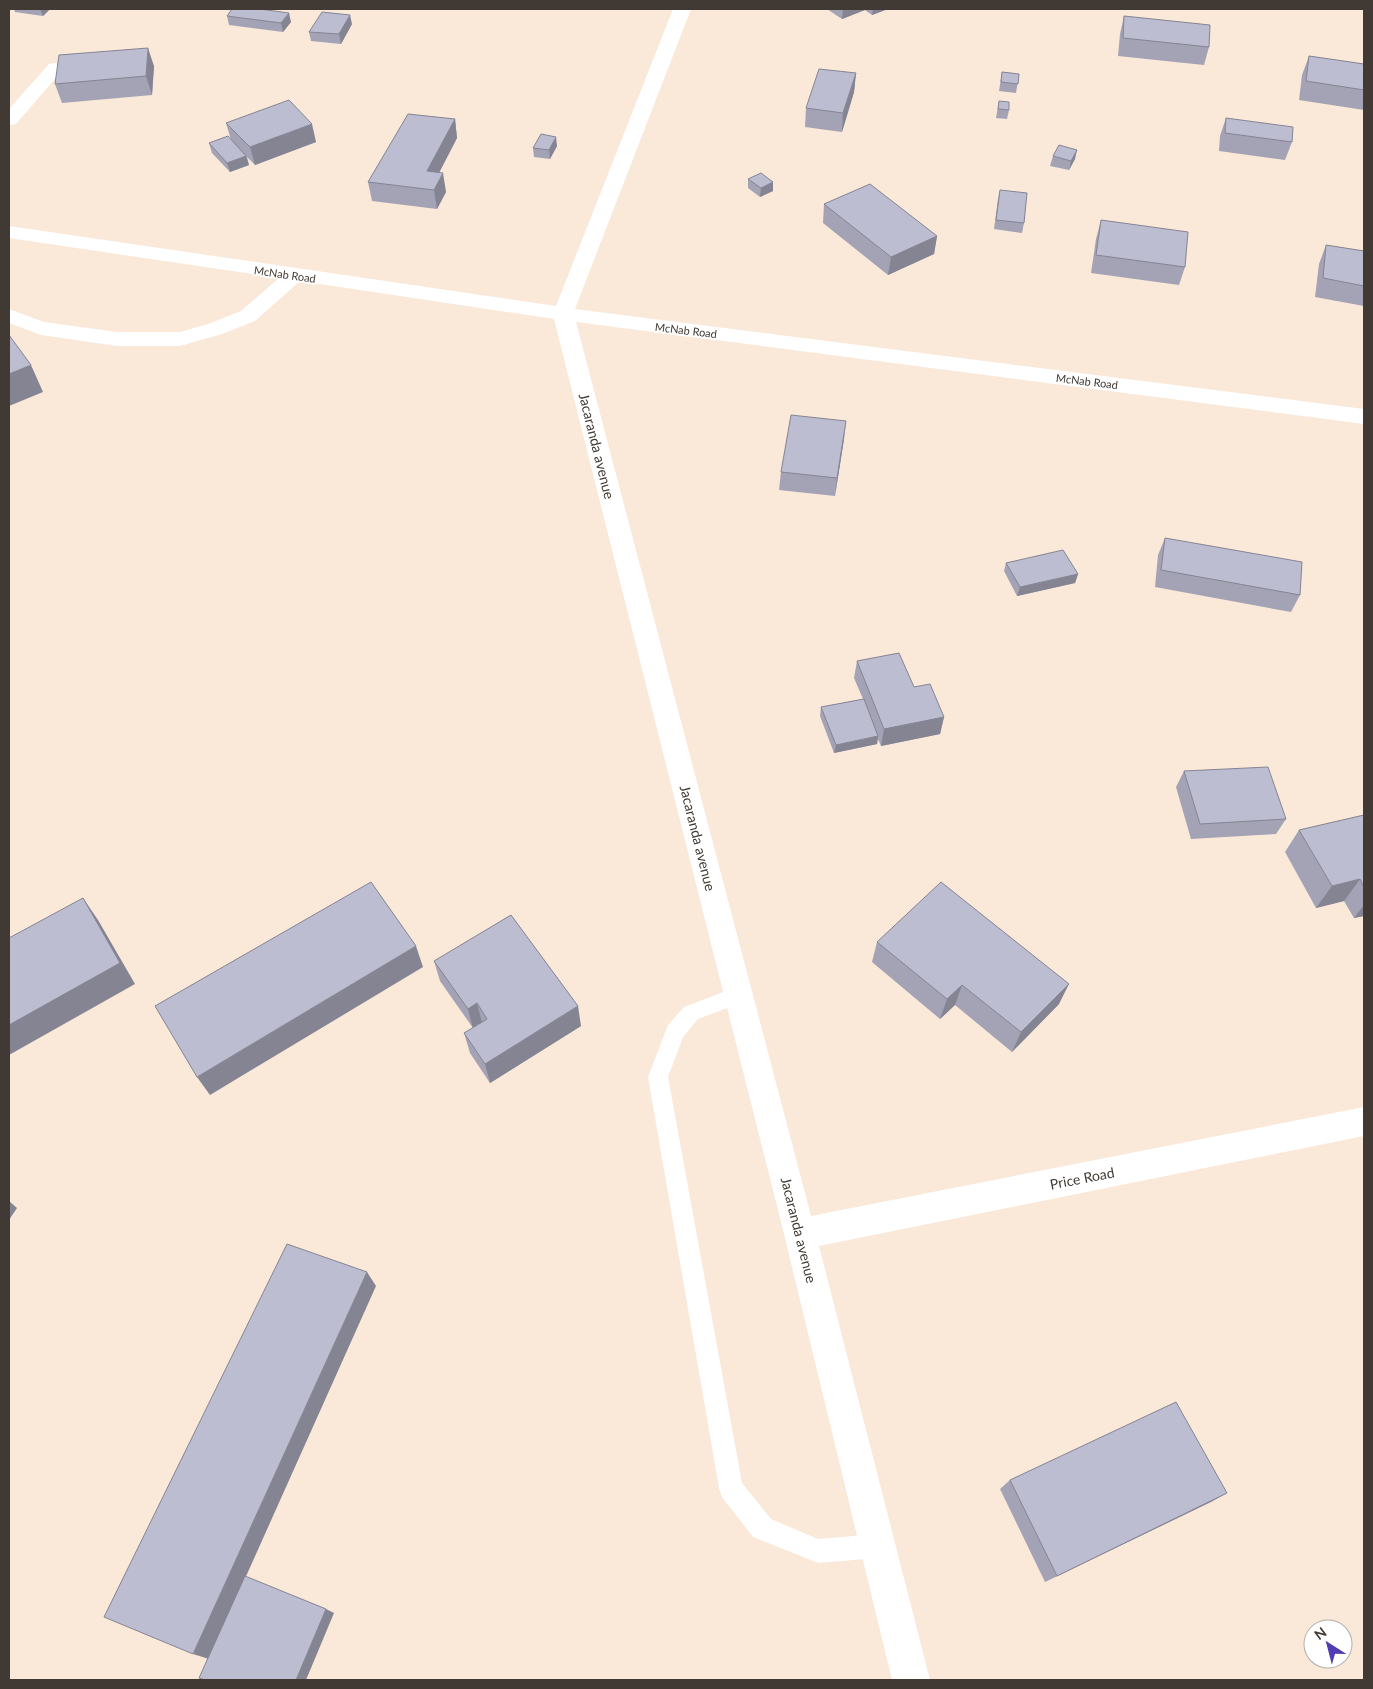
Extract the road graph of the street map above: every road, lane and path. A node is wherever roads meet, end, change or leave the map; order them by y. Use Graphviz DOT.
graph roads {
  1 [pos="682,9"];
  2 [pos="56,68"];
  3 [pos="9,120"];
  4 [pos="9,232"];
  5 [pos="294,276"];
  6 [pos="563,314"];
  7 [pos="9,316"];
  8 [pos="1364,416"];
  9 [pos="739,996"];
  10 [pos="1364,1121"];
  11 [pos="800,1234"];
  12 [pos="877,1546"];
  13 [pos="911,1680"];
  1 -- 6 [label="street"];
  2 -- 3 [label="street"];
  4 -- 5 [label="street, McNab Road"];
  5 -- 6 [label="street, McNab Road"];
  5 -- 7 [label="street"];
  6 -- 8 [label="street, McNab Road"];
  6 -- 9 [label="street, Jacaranda avenue"];
  9 -- 11 [label="street, Jacaranda avenue"];
  9 -- 12 [label="lane"];
  10 -- 11 [label="street, Price Road"];
  11 -- 12 [label="street, Jacaranda avenue"];
  12 -- 13 [label="street, Jacaranda avenue"];
}
